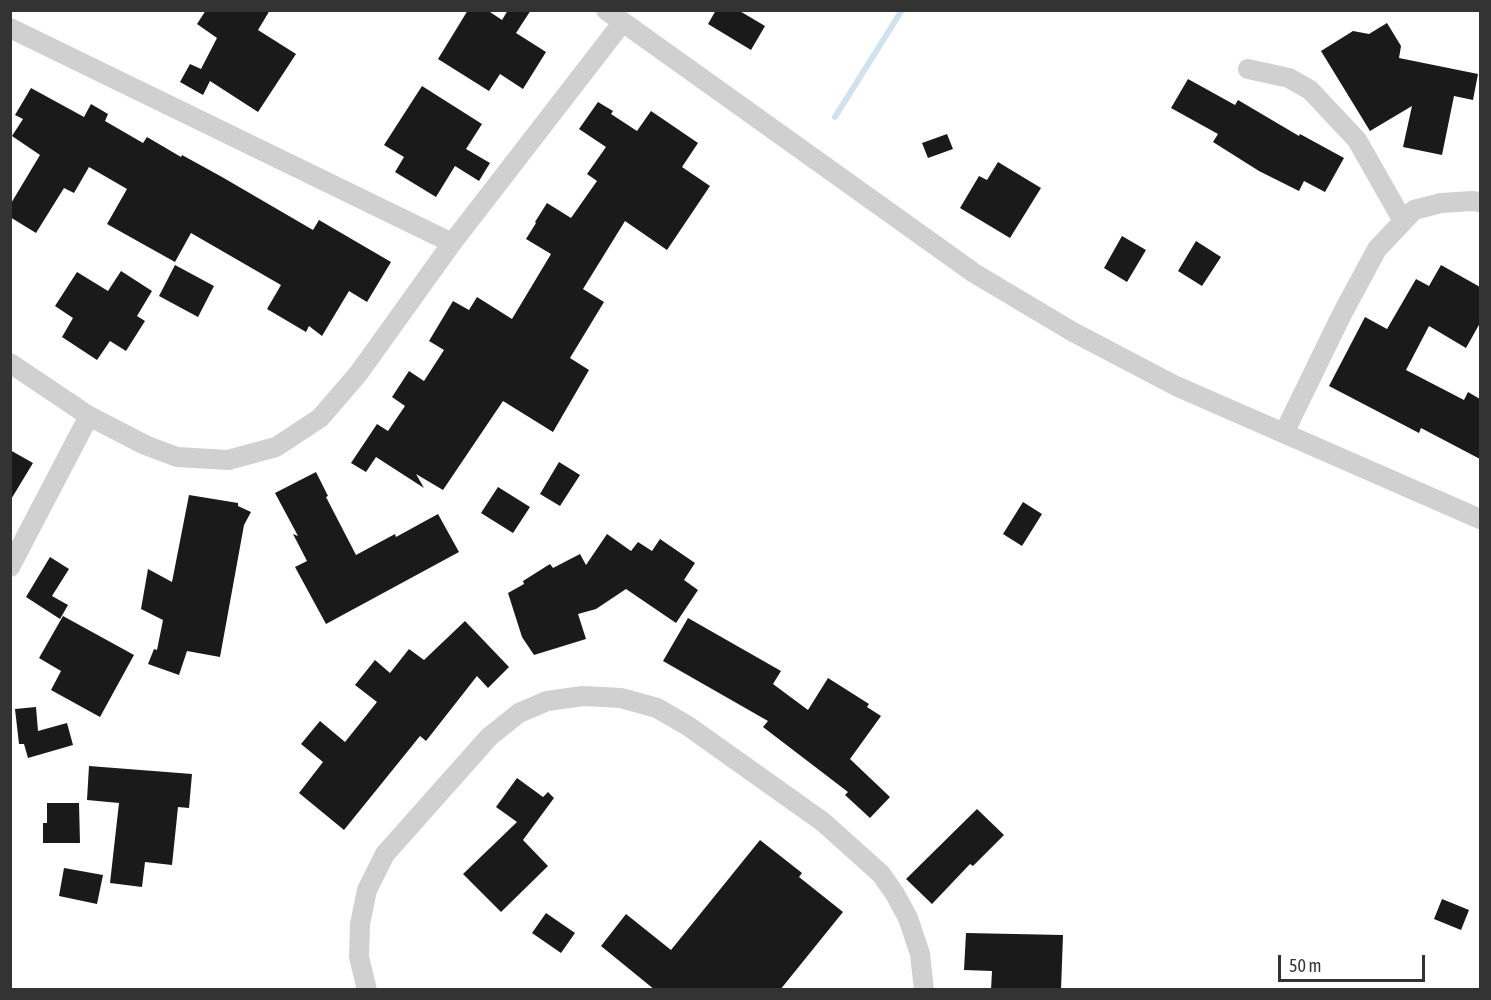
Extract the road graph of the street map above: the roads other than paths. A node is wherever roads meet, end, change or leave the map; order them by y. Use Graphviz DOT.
graph roads {
  1 [pos="606,10"];
  2 [pos="622,23"];
  3 [pos="10,28"];
  4 [pos="1248,69"];
  5 [pos="1480,202"];
  6 [pos="1403,221"];
  7 [pos="452,243"];
  8 [pos="10,363"];
  9 [pos="89,416"];
  10 [pos="1284,433"];
  11 [pos="1480,519"];
  12 [pos="10,567"];
  13 [pos="367,990"];
  14 [pos="924,990"];
  1 -- 2 [label="street"];
  2 -- 7 [label="street"];
  2 -- 10 [label="street"];
  3 -- 7 [label="street"];
  4 -- 6 [label="street"];
  5 -- 6 [label="street"];
  6 -- 10 [label="street"];
  7 -- 9 [label="street"];
  8 -- 9 [label="street"];
  9 -- 12 [label="street"];
  10 -- 11 [label="street"];
  13 -- 14 [label="street"];
}
